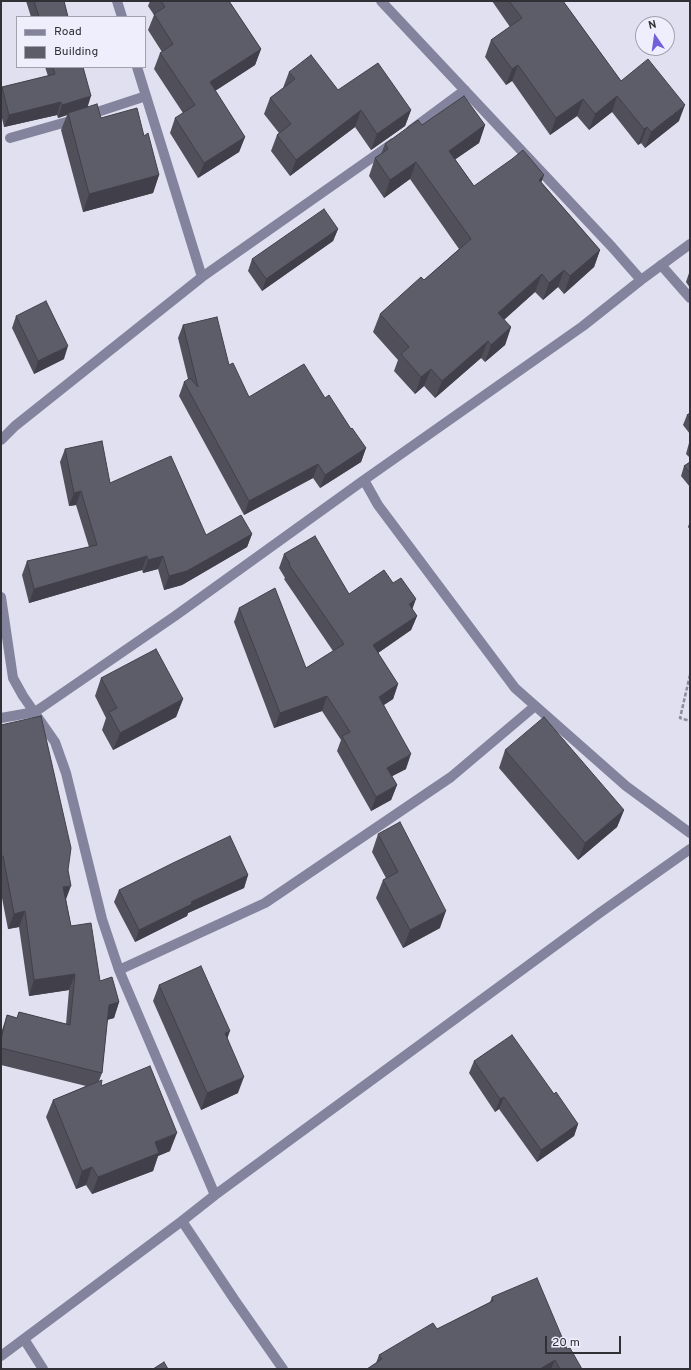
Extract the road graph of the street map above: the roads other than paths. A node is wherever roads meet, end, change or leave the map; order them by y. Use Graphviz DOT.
graph roads {
  1 [pos="117,1"];
  2 [pos="381,1"];
  3 [pos="122,16"];
  4 [pos="137,68"];
  5 [pos="465,90"];
  6 [pos="146,96"];
  7 [pos="10,138"];
  8 [pos="690,244"];
  9 [pos="661,265"];
  10 [pos="202,277"];
  11 [pos="641,280"];
  12 [pos="690,298"];
  13 [pos="1,440"];
  14 [pos="364,480"];
  15 [pos="1,597"];
  16 [pos="535,706"];
  17 [pos="35,712"];
  18 [pos="1,718"];
  19 [pos="690,833"];
  20 [pos="690,849"];
  21 [pos="119,970"];
  22 [pos="214,1195"];
  23 [pos="182,1221"];
  24 [pos="24,1339"];
  25 [pos="1,1356"];
  26 [pos="42,1369"];
  27 [pos="283,1369"];
  1 -- 3 [label="street"];
  2 -- 5 [label="street"];
  4 -- 6 [label="street"];
  5 -- 10 [label="street"];
  5 -- 11 [label="street"];
  6 -- 7 [label="street"];
  6 -- 10 [label="street"];
  8 -- 9 [label="street"];
  9 -- 11 [label="street"];
  9 -- 12 [label="street"];
  10 -- 13 [label="street"];
  11 -- 14 [label="street"];
  14 -- 16 [label="street"];
  14 -- 17 [label="street"];
  15 -- 17 [label="street"];
  16 -- 19 [label="street"];
  16 -- 21 [label="street"];
  17 -- 18 [label="street"];
  17 -- 21 [label="street"];
  20 -- 22 [label="street"];
  21 -- 22 [label="street"];
  22 -- 23 [label="street"];
  23 -- 24 [label="street"];
  23 -- 27 [label="street"];
  24 -- 25 [label="street"];
  24 -- 26 [label="street"];
}
